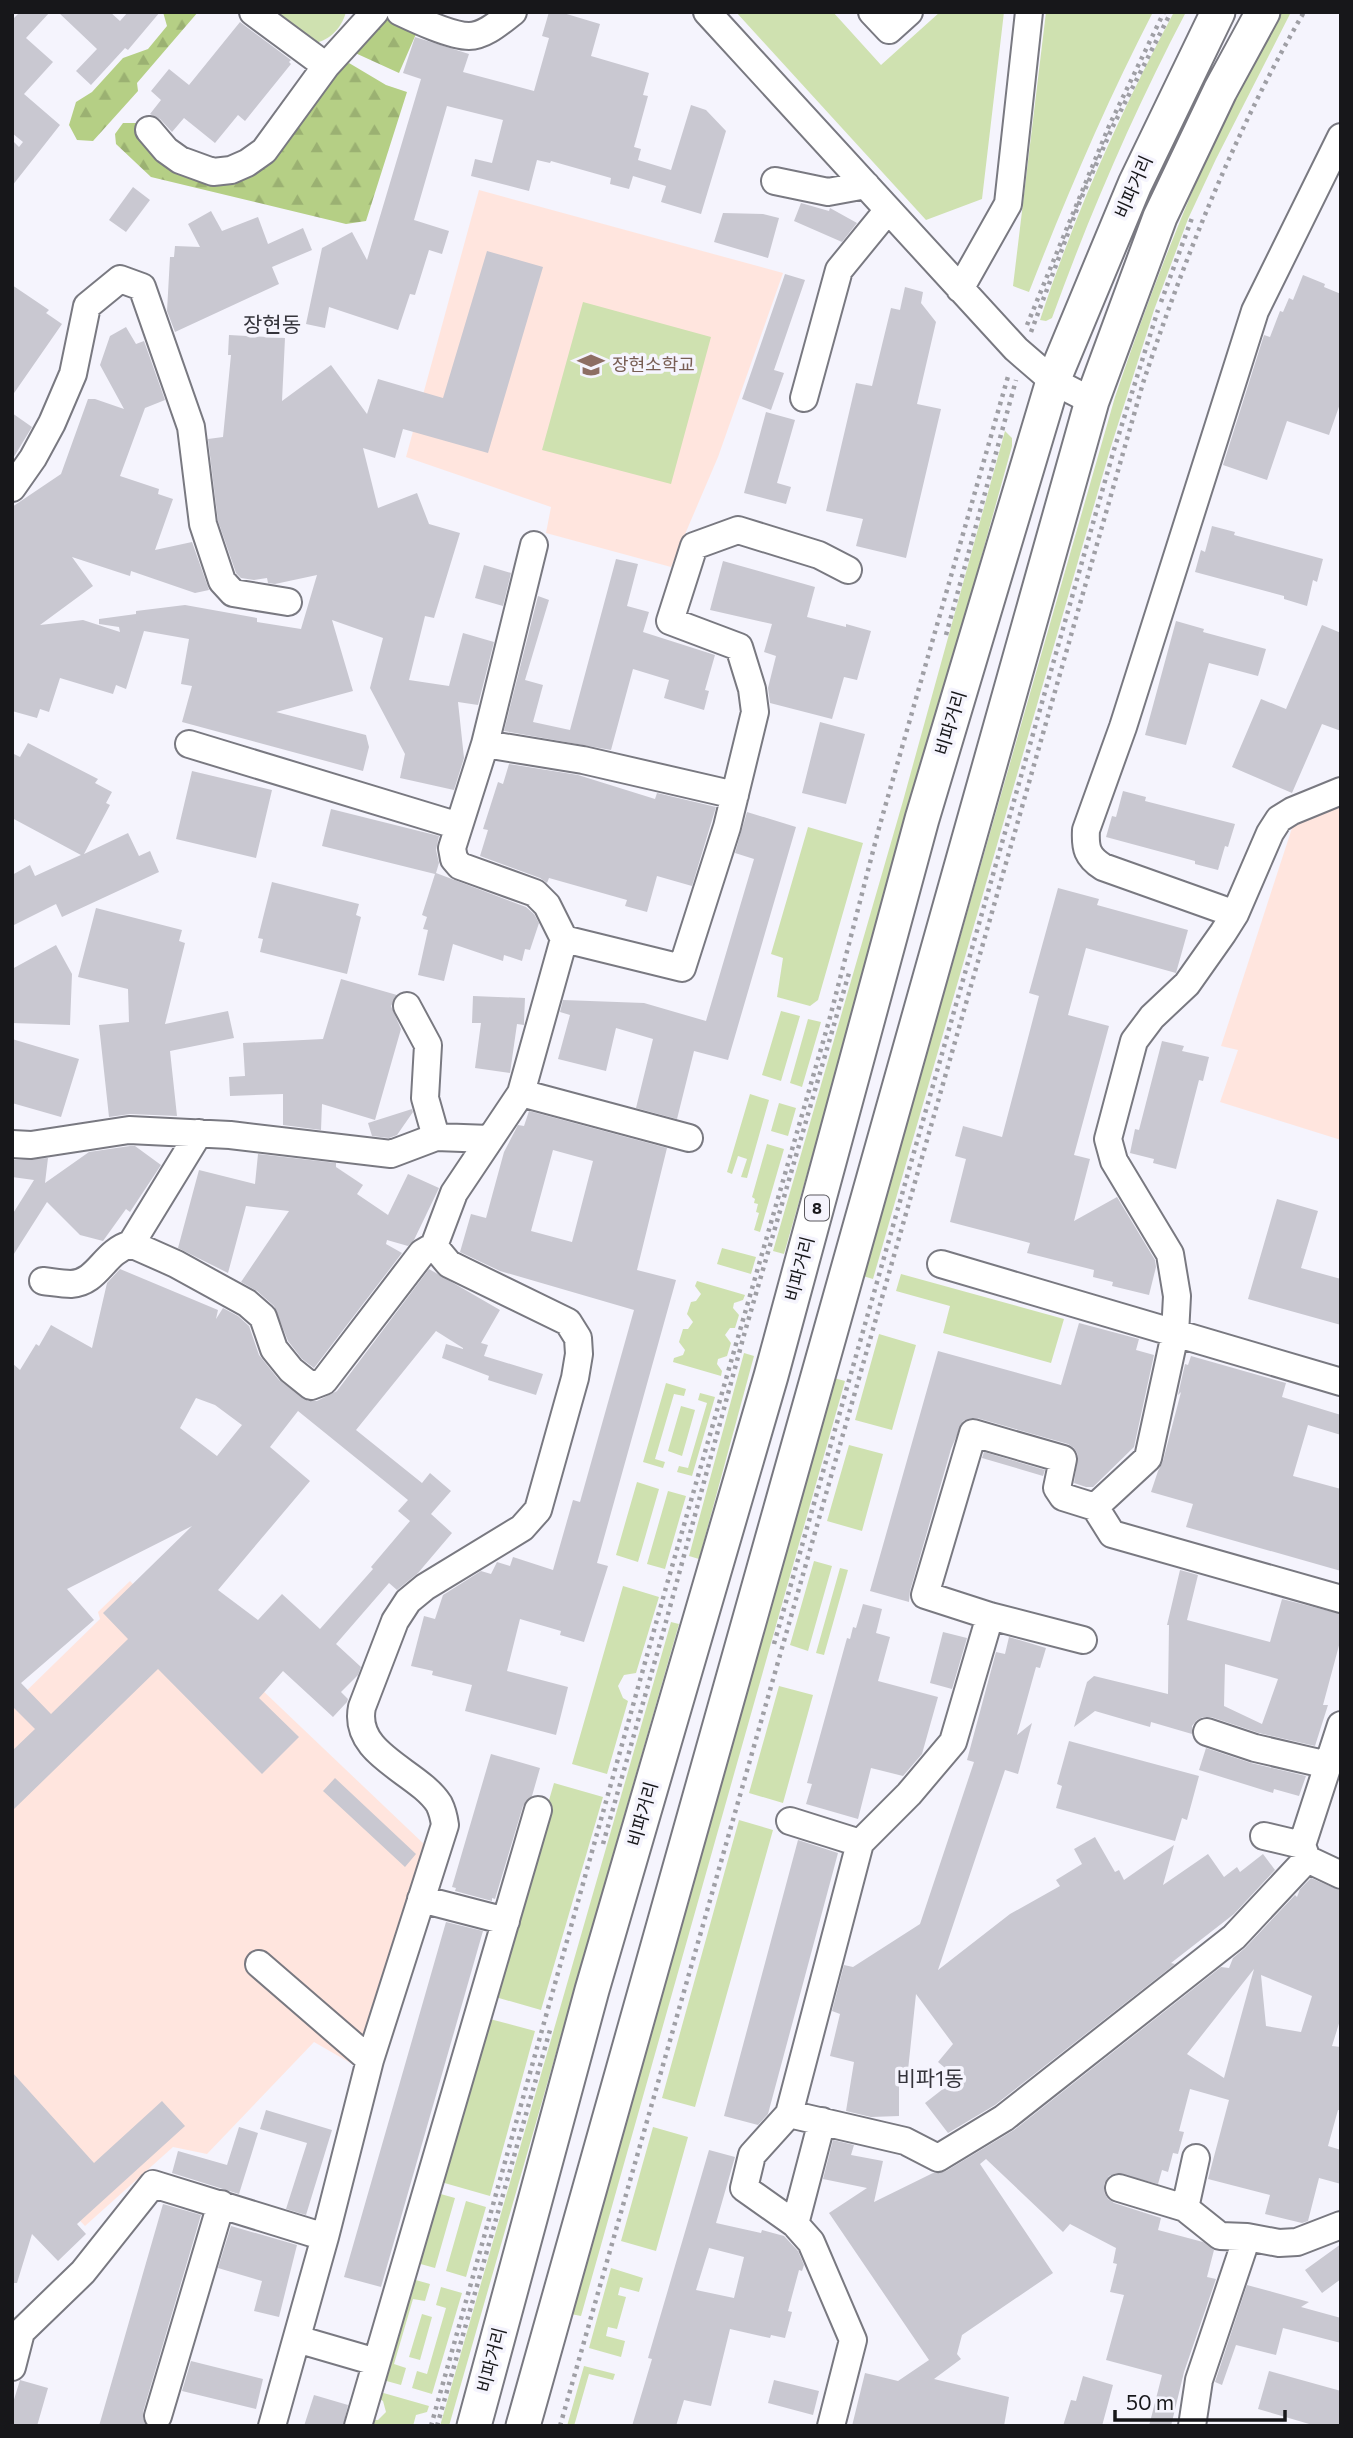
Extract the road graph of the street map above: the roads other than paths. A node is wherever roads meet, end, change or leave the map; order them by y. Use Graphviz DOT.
graph roads {
  1 [pos="253,12"];
  2 [pos="375,12"];
  3 [pos="400,12"];
  4 [pos="513,12"];
  5 [pos="707,12"];
  6 [pos="872,12"];
  7 [pos="909,12"];
  8 [pos="1029,12"];
  9 [pos="1218,12"];
  10 [pos="1263,12"];
  11 [pos="326,66"];
  12 [pos="149,130"];
  13 [pos="1341,137"];
  14 [pos="775,181"];
  15 [pos="866,185"];
  16 [pos="888,210"];
  17 [pos="960,289"];
  18 [pos="1053,381"];
  19 [pos="804,398"];
  20 [pos="1092,401"];
  21 [pos="12,488"];
  22 [pos="534,545"];
  23 [pos="848,570"];
  24 [pos="288,602"];
  25 [pos="189,744"];
  26 [pos="485,744"];
  27 [pos="1341,790"];
  28 [pos="735,796"];
  29 [pos="459,826"];
  30 [pos="1235,914"];
  31 [pos="564,939"];
  32 [pos="407,1006"];
  33 [pos="521,1093"];
  34 [pos="200,1133"];
  35 [pos="436,1137"];
  36 [pos="490,1139"];
  37 [pos="689,1139"];
  38 [pos="12,1144"];
  39 [pos="131,1244"];
  40 [pos="434,1245"];
  41 [pos="942,1265"];
  42 [pos="43,1281"];
  43 [pos="1175,1334"];
  44 [pos="1341,1382"];
  45 [pos="1096,1507"];
  46 [pos="1341,1599"];
  47 [pos="989,1616"];
  48 [pos="1083,1640"];
  49 [pos="1341,1725"];
  50 [pos="1208,1732"];
  51 [pos="1328,1765"];
  52 [pos="538,1810"];
  53 [pos="790,1821"];
  54 [pos="1264,1836"];
  55 [pos="860,1843"];
  56 [pos="1305,1852"];
  57 [pos="1341,1875"];
  58 [pos="421,1899"];
  59 [pos="506,1921"];
  60 [pos="259,1964"];
  61 [pos="370,2060"];
  62 [pos="789,2114"];
  63 [pos="822,2121"];
  64 [pos="1196,2158"];
  65 [pos="1119,2188"];
  66 [pos="221,2204"];
  67 [pos="1185,2208"];
  68 [pos="795,2224"];
  69 [pos="1341,2225"];
  70 [pos="326,2236"];
  71 [pos="1247,2236"];
  72 [pos="297,2339"];
  73 [pos="376,2362"];
  74 [pos="12,2367"];
  75 [pos="158,2416"];
  76 [pos="272,2426"];
  77 [pos="358,2426"];
  78 [pos="474,2426"];
  79 [pos="523,2426"];
  80 [pos="831,2426"];
  81 [pos="1192,2426"];
  1 -- 11 [label="street"];
  2 -- 11 [label="street"];
  3 -- 4 [label="street"];
  5 -- 15 [label="street"];
  6 -- 7 [label="street"];
  8 -- 17 [label="street"];
  9 -- 18 [label="main road, 비파거리 / 8"];
  10 -- 20 [label="main road, 비파거리"];
  11 -- 12 [label="street"];
  13 -- 30 [label="street"];
  14 -- 15 [label="street"];
  15 -- 16 [label="street"];
  16 -- 17 [label="street"];
  16 -- 19 [label="street"];
  17 -- 18 [label="street"];
  18 -- 20 [label="street"];
  18 -- 78 [label="main road, 비파거리 / 8"];
  20 -- 79 [label="main road, 비파거리"];
  21 -- 24 [label="street"];
  22 -- 26 [label="street"];
  23 -- 28 [label="street"];
  25 -- 29 [label="street"];
  26 -- 28 [label="street"];
  26 -- 29 [label="street"];
  27 -- 30 [label="street"];
  28 -- 31 [label="street"];
  29 -- 31 [label="street"];
  30 -- 43 [label="street"];
  31 -- 33 [label="street"];
  32 -- 35 [label="street"];
  33 -- 36 [label="street"];
  33 -- 37 [label="street"];
  34 -- 35 [label="street"];
  34 -- 38 [label="street"];
  34 -- 39 [label="street"];
  35 -- 36 [label="street"];
  36 -- 40 [label="street"];
  39 -- 40 [label="street"];
  39 -- 42 [label="street"];
  40 -- 58 [label="street"];
  41 -- 43 [label="street"];
  43 -- 44 [label="street"];
  43 -- 45 [label="street"];
  45 -- 46 [label="street"];
  45 -- 47 [label="street"];
  47 -- 48 [label="street"];
  47 -- 55 [label="street"];
  49 -- 51 [label="street"];
  50 -- 51 [label="street"];
  51 -- 56 [label="street"];
  52 -- 59 [label="street"];
  53 -- 55 [label="street"];
  54 -- 56 [label="street"];
  55 -- 62 [label="street"];
  56 -- 57 [label="street"];
  56 -- 63 [label="street"];
  58 -- 59 [label="street"];
  58 -- 61 [label="street"];
  59 -- 73 [label="street"];
  60 -- 61 [label="street"];
  61 -- 70 [label="street"];
  62 -- 63 [label="street"];
  62 -- 68 [label="street"];
  63 -- 68 [label="street"];
  64 -- 67 [label="street"];
  65 -- 67 [label="street"];
  66 -- 70 [label="street"];
  66 -- 74 [label="street"];
  66 -- 75 [label="street"];
  67 -- 71 [label="street"];
  68 -- 80 [label="street"];
  69 -- 71 [label="street"];
  70 -- 72 [label="street"];
  71 -- 81 [label="street"];
  72 -- 73 [label="street"];
  72 -- 76 [label="street"];
  73 -- 77 [label="street"];
}
